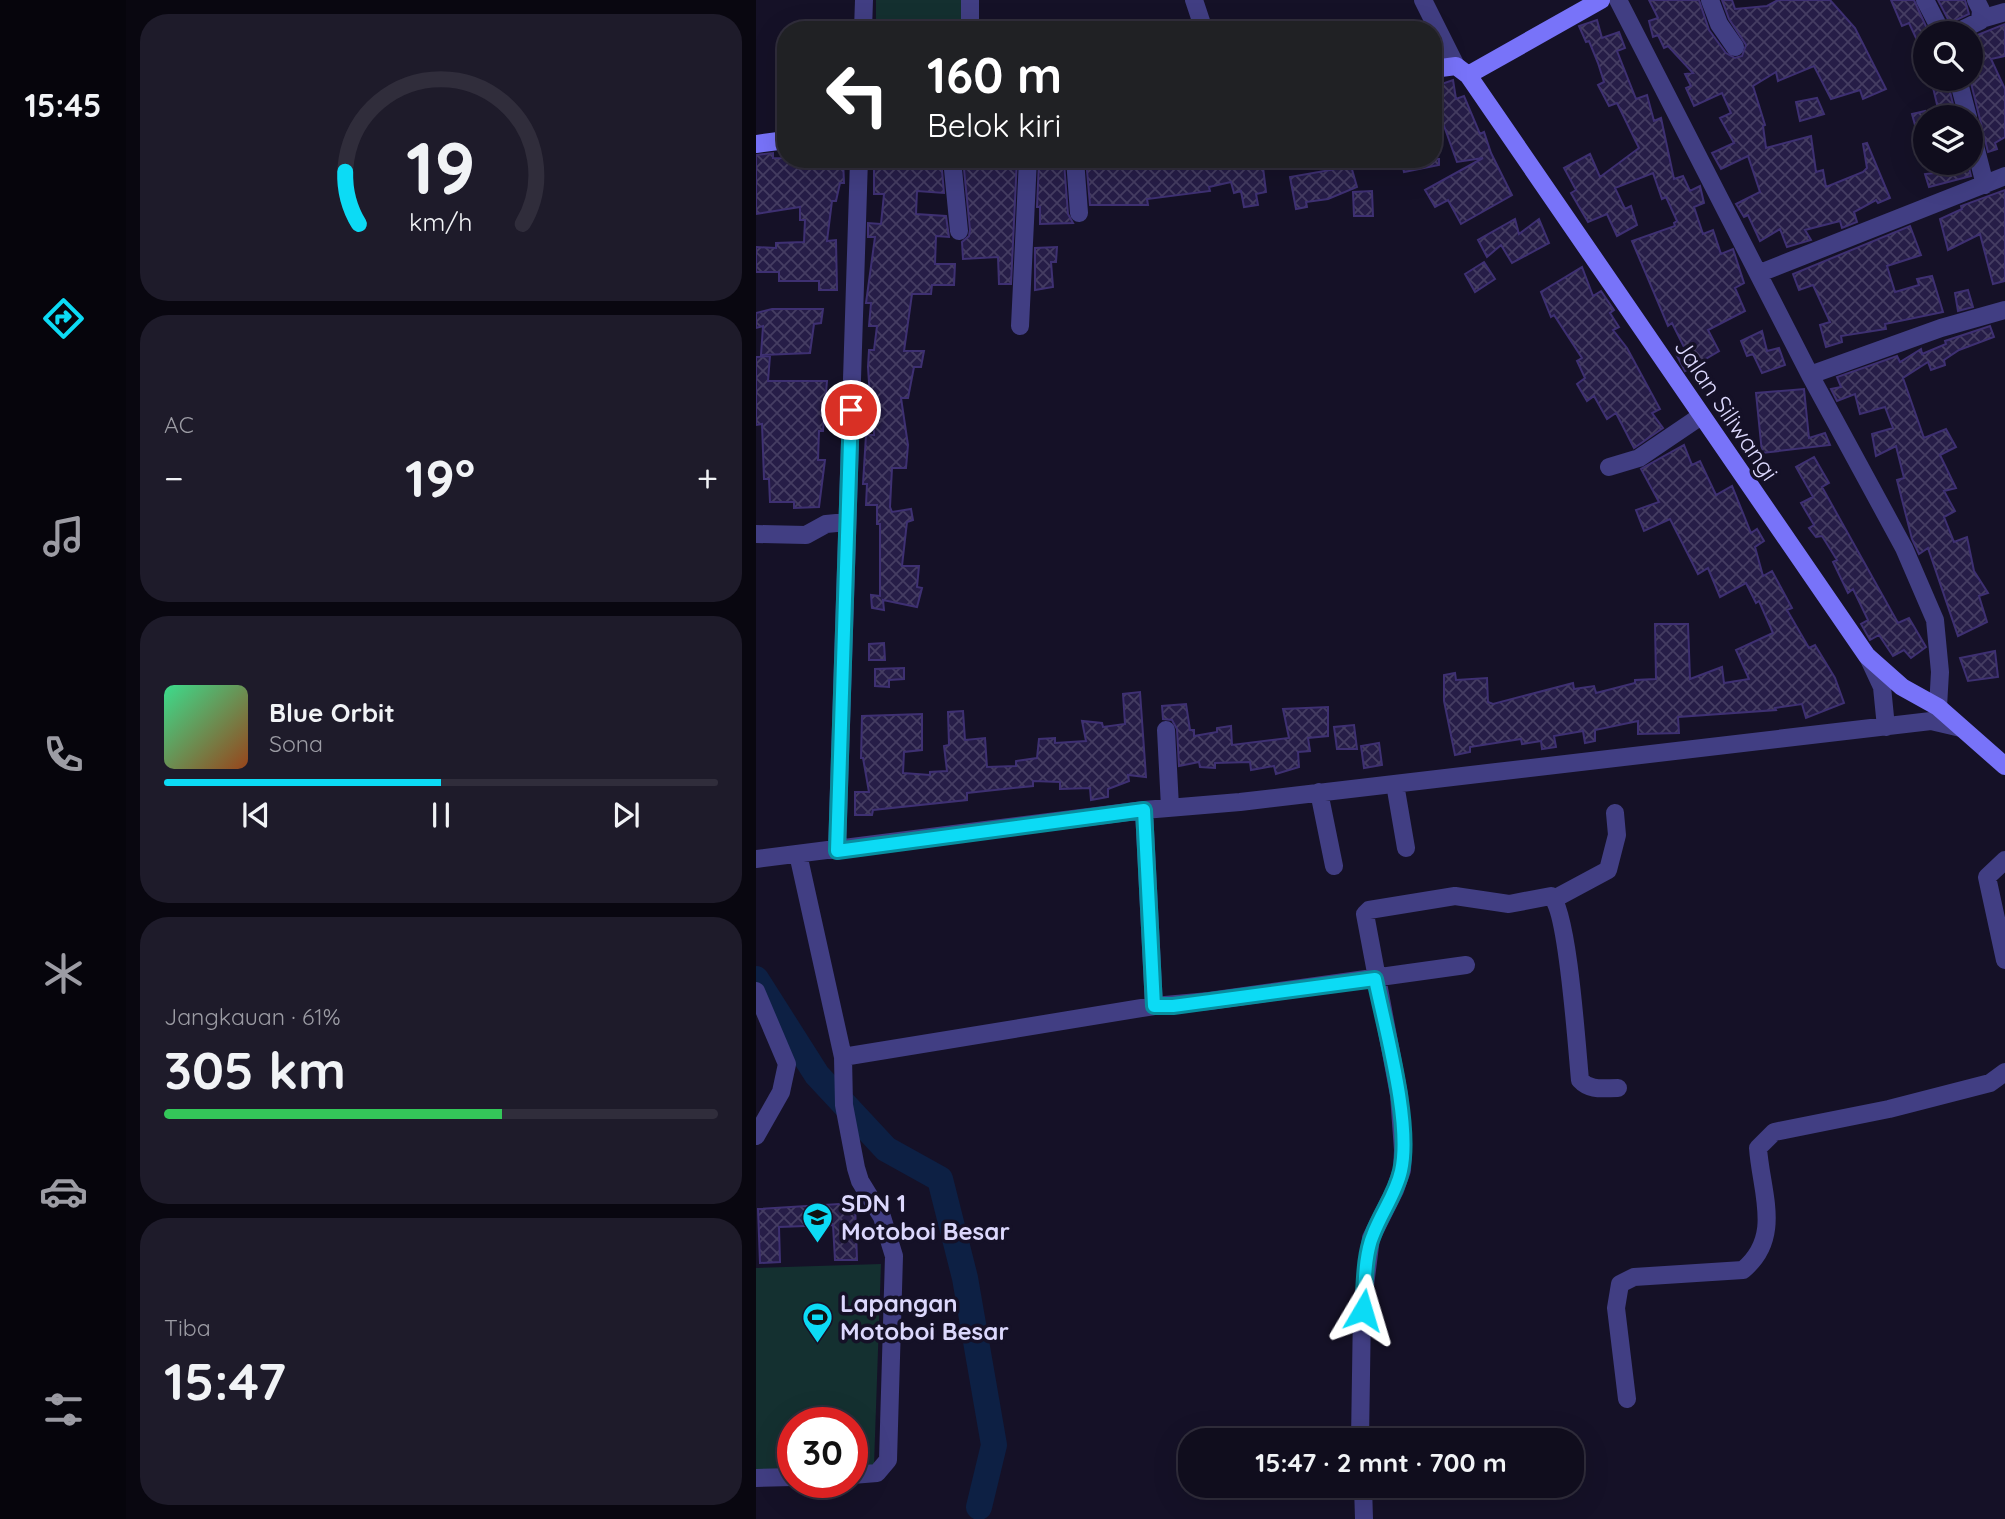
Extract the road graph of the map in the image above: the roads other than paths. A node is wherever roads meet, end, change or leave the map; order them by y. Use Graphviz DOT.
graph roads {
  1 [pos="864,0"];
  2 [pos="970,0"];
  3 [pos="1194,0"];
  4 [pos="1423,0"];
  5 [pos="1601,0"];
  6 [pos="1618,0"];
  7 [pos="1710,0"];
  8 [pos="1925,0"];
  9 [pos="1976,0"];
  10 [pos="2005,12"];
  11 [pos="1981,19"];
  12 [pos="863,21"];
  13 [pos="970,21"];
  14 [pos="1200,21"];
  15 [pos="1435,21"];
  16 [pos="1936,21"];
  17 [pos="1977,21"];
  18 [pos="1442,34"];
  19 [pos="1735,47"];
  20 [pos="1442,69"];
  21 [pos="1462,70"];
  22 [pos="777,141"];
  23 [pos="756,144"];
  24 [pos="859,168"];
  25 [pos="953,168"];
  26 [pos="1028,168"];
  27 [pos="1076,168"];
  28 [pos="1982,175"];
  29 [pos="2005,176"];
  30 [pos="1985,185"];
  31 [pos="1079,212"];
  32 [pos="959,231"];
  33 [pos="1760,273"];
  34 [pos="1998,312"];
  35 [pos="1020,327"];
  36 [pos="1810,375"];
  37 [pos="1701,416"];
  38 [pos="1609,467"];
  39 [pos="847,522"];
  40 [pos="756,534"];
  41 [pos="1867,656"];
  42 [pos="1938,707"];
  43 [pos="1886,727"];
  44 [pos="1961,728"];
  45 [pos="1166,730"];
  46 [pos="2001,763"];
  47 [pos="1395,784"];
  48 [pos="1319,792"];
  49 [pos="1170,807"];
  50 [pos="1144,810"];
  51 [pos="1615,813"];
  52 [pos="1406,848"];
  53 [pos="837,851"];
  54 [pos="798,854"];
  55 [pos="756,859"];
  56 [pos="2005,860"];
  57 [pos="1334,866"];
  58 [pos="1554,899"];
  59 [pos="2005,960"];
  60 [pos="1466,965"];
  61 [pos="1375,979"];
  62 [pos="756,991"];
  63 [pos="1154,1006"];
  64 [pos="842,1058"];
  65 [pos="2005,1072"];
  66 [pos="1618,1088"];
  67 [pos="756,1136"];
  68 [pos="1627,1399"];
  69 [pos="1360,1428"];
  70 [pos="868,1474"];
  71 [pos="777,1477"];
  72 [pos="756,1478"];
  73 [pos="1363,1498"];
  74 [pos="1364,1519"];
  1 -- 12 [label="street"];
  2 -- 13 [label="street"];
  3 -- 14 [label="street"];
  4 -- 15 [label="street"];
  5 -- 21 [label="main road"];
  6 -- 33 [label="street"];
  7 -- 19 [label="street"];
  8 -- 16 [label="street"];
  9 -- 11 [label="street"];
  10 -- 11 [label="street"];
  11 -- 17 [label="street"];
  18 -- 21 [label="street"];
  20 -- 21 [label="main road"];
  21 -- 37 [label="main road, Jalan Siliwangi"];
  22 -- 23 [label="main road"];
  24 -- 39 [label="street"];
  25 -- 32 [label="street"];
  26 -- 35 [label="street"];
  27 -- 31 [label="street"];
  28 -- 30 [label="street"];
  29 -- 30 [label="street"];
  30 -- 33 [label="street"];
  33 -- 36 [label="street"];
  34 -- 36 [label="street"];
  36 -- 42 [label="street"];
  37 -- 38 [label="street"];
  37 -- 41 [label="main road, Jalan Siliwangi"];
  39 -- 40 [label="street"];
  39 -- 53 [label="street"];
  41 -- 42 [label="main road, Jalan Siliwangi"];
  41 -- 43 [label="street"];
  42 -- 44 [label="main road, Jalan Siliwangi"];
  43 -- 44 [label="street"];
  43 -- 47 [label="street"];
  44 -- 46 [label="main road, Jalan Siliwangi"];
  45 -- 49 [label="street"];
  47 -- 48 [label="street"];
  47 -- 52 [label="street"];
  48 -- 49 [label="street"];
  48 -- 57 [label="street"];
  49 -- 50 [label="street"];
  50 -- 53 [label="street"];
  50 -- 63 [label="street"];
  51 -- 58 [label="street"];
  53 -- 54 [label="street"];
  54 -- 55 [label="street"];
  54 -- 64 [label="street"];
  56 -- 59 [label="street"];
  58 -- 61 [label="street"];
  58 -- 66 [label="street"];
  60 -- 61 [label="street"];
  61 -- 63 [label="street"];
  61 -- 69 [label="street"];
  62 -- 67 [label="street"];
  63 -- 64 [label="street"];
  64 -- 70 [label="street"];
  65 -- 68 [label="street"];
  71 -- 72 [label="street"];
  73 -- 74 [label="street"];
}
